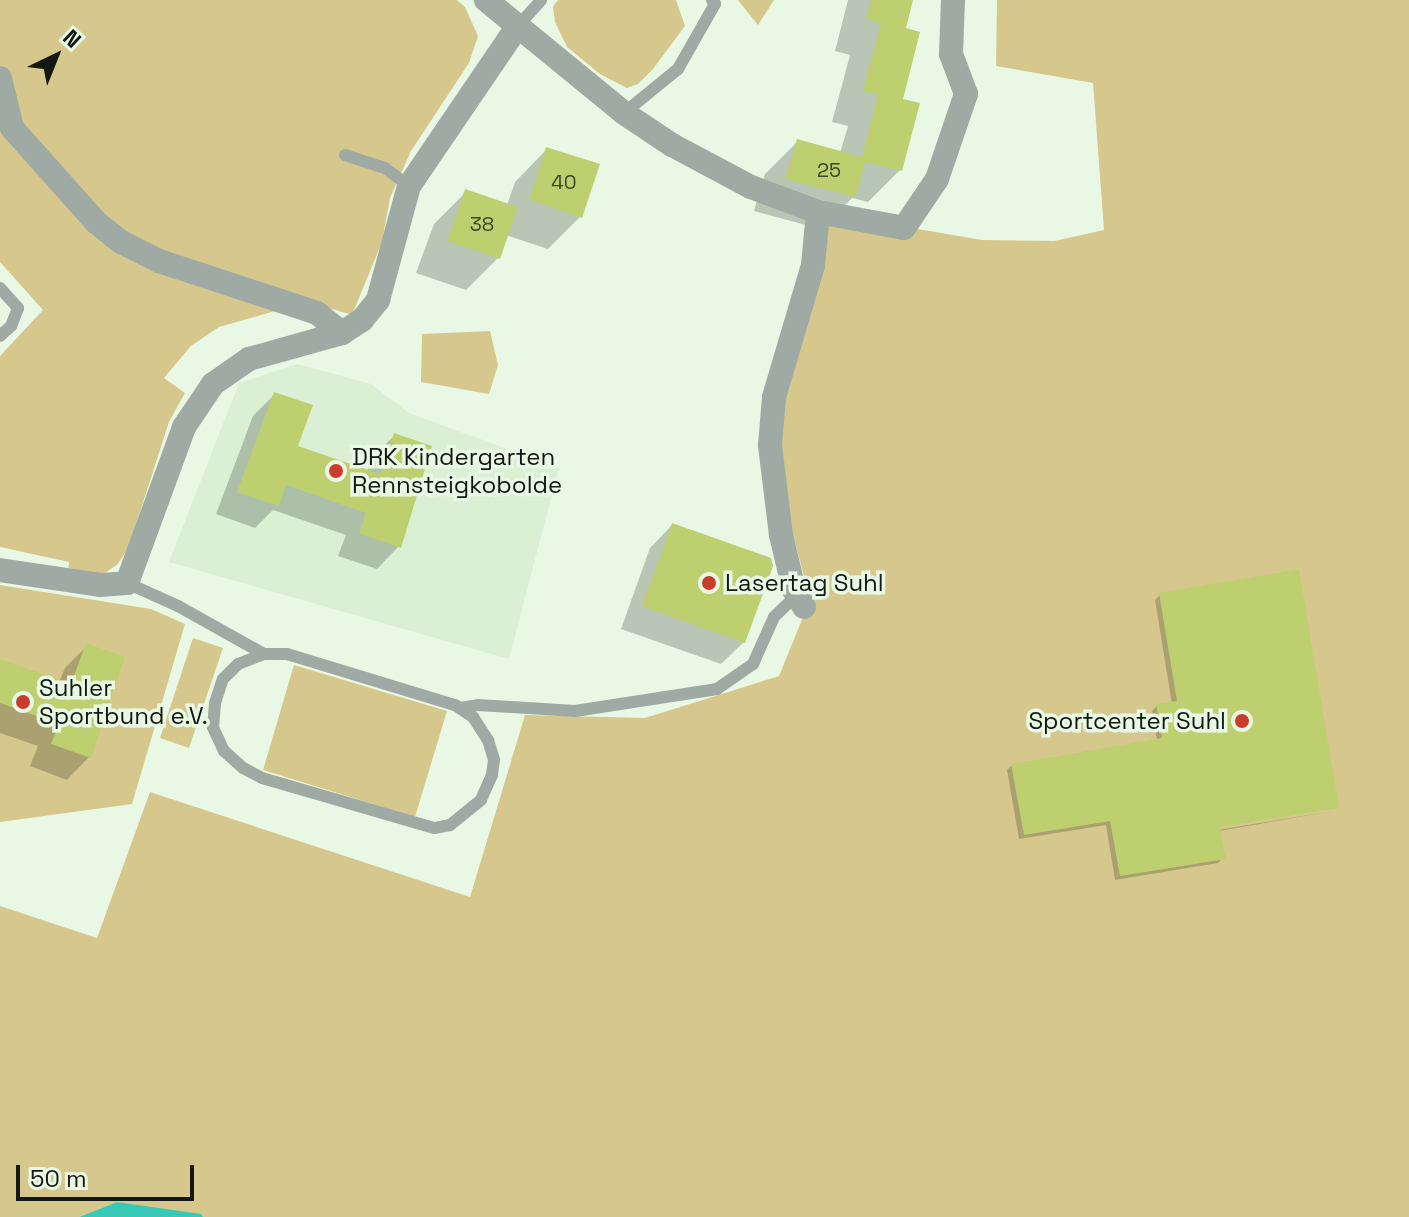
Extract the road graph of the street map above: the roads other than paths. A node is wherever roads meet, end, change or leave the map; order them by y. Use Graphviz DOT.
graph roads {
  1 [pos="486,0"];
  2 [pos="541,0"];
  3 [pos="712,0"];
  4 [pos="953,0"];
  5 [pos="517,27"];
  6 [pos="0,78"];
  7 [pos="624,113"];
  8 [pos="345,155"];
  9 [pos="409,186"];
  10 [pos="818,212"];
  11 [pos="0,288"];
  12 [pos="342,333"];
  13 [pos="0,336"];
  14 [pos="0,570"];
  15 [pos="127,583"];
  16 [pos="801,601"];
  17 [pos="264,654"];
  18 [pos="460,708"];
  1 -- 5 [label="street"];
  2 -- 5 [label="lane"];
  3 -- 7 [label="lane"];
  4 -- 10 [label="street"];
  5 -- 7 [label="street"];
  5 -- 9 [label="street"];
  6 -- 12 [label="street"];
  7 -- 10 [label="street"];
  8 -- 9 [label="lane"];
  9 -- 12 [label="street"];
  10 -- 16 [label="street"];
  11 -- 13 [label="lane"];
  12 -- 15 [label="street"];
  14 -- 15 [label="street"];
  15 -- 17 [label="lane"];
  16 -- 18 [label="lane"];
  17 -- 18 [label="lane"];
  17 -- 18 [label="lane"];
}
